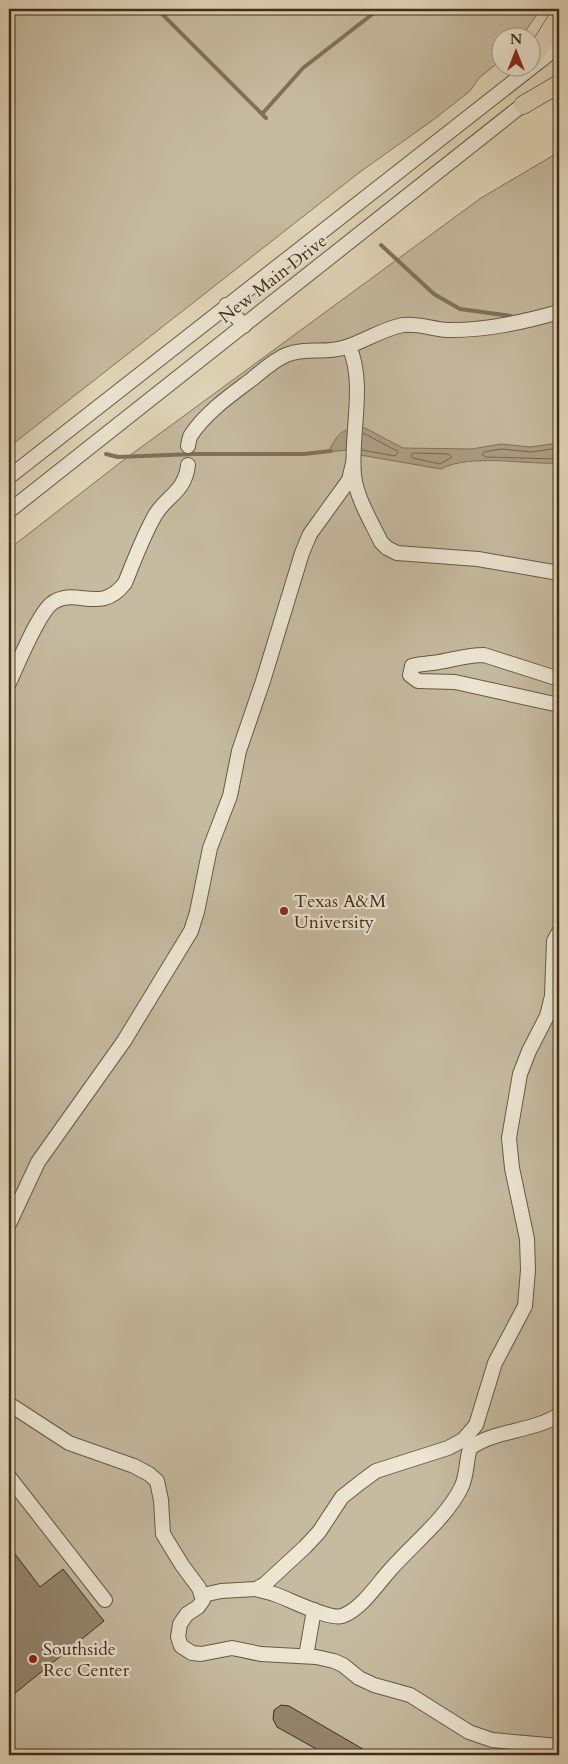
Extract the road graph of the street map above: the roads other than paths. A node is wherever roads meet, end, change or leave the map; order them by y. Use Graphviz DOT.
graph roads {
  1 [pos="559,16"];
  2 [pos="559,46"];
  3 [pos="540,47"];
  4 [pos="540,59"];
  5 [pos="559,76"];
  6 [pos="514,78"];
  7 [pos="559,84"];
  8 [pos="523,105"];
  9 [pos="226,305"];
  10 [pos="559,312"];
  11 [pos="244,326"];
  12 [pos="349,347"];
  13 [pos="188,446"];
  14 [pos="353,463"];
  15 [pos="188,465"];
  16 [pos="9,477"];
  17 [pos="9,511"];
  18 [pos="559,572"];
  19 [pos="559,679"];
  20 [pos="9,683"];
  21 [pos="559,705"];
  22 [pos="559,932"];
  23 [pos="9,1224"];
  24 [pos="9,1404"];
  25 [pos="559,1415"];
  26 [pos="9,1477"];
  27 [pos="256,1589"];
  28 [pos="203,1595"];
  29 [pos="105,1600"];
  30 [pos="314,1610"];
  31 [pos="306,1656"];
  32 [pos="559,1746"];
  1 -- 3 [label="main road"];
  2 -- 4 [label="street, New Main Drive"];
  5 -- 8 [label="street, New Main Drive"];
  6 -- 9 [label="street, New Main Drive"];
  7 -- 8 [label="main road"];
  8 -- 11 [label="street, New Main Drive"];
  9 -- 11 [label="street"];
  9 -- 16 [label="street, New Main Drive"];
  10 -- 12 [label="street"];
  11 -- 17 [label="street, New Main Drive"];
  12 -- 13 [label="street"];
  12 -- 14 [label="street"];
  14 -- 18 [label="street"];
  14 -- 23 [label="street"];
  15 -- 20 [label="street"];
  19 -- 21 [label="street"];
  22 -- 27 [label="street"];
  24 -- 28 [label="street"];
  25 -- 30 [label="street"];
  26 -- 29 [label="street"];
  27 -- 28 [label="street"];
  27 -- 30 [label="street"];
  28 -- 31 [label="street"];
  30 -- 31 [label="street"];
  31 -- 32 [label="street"];
}
